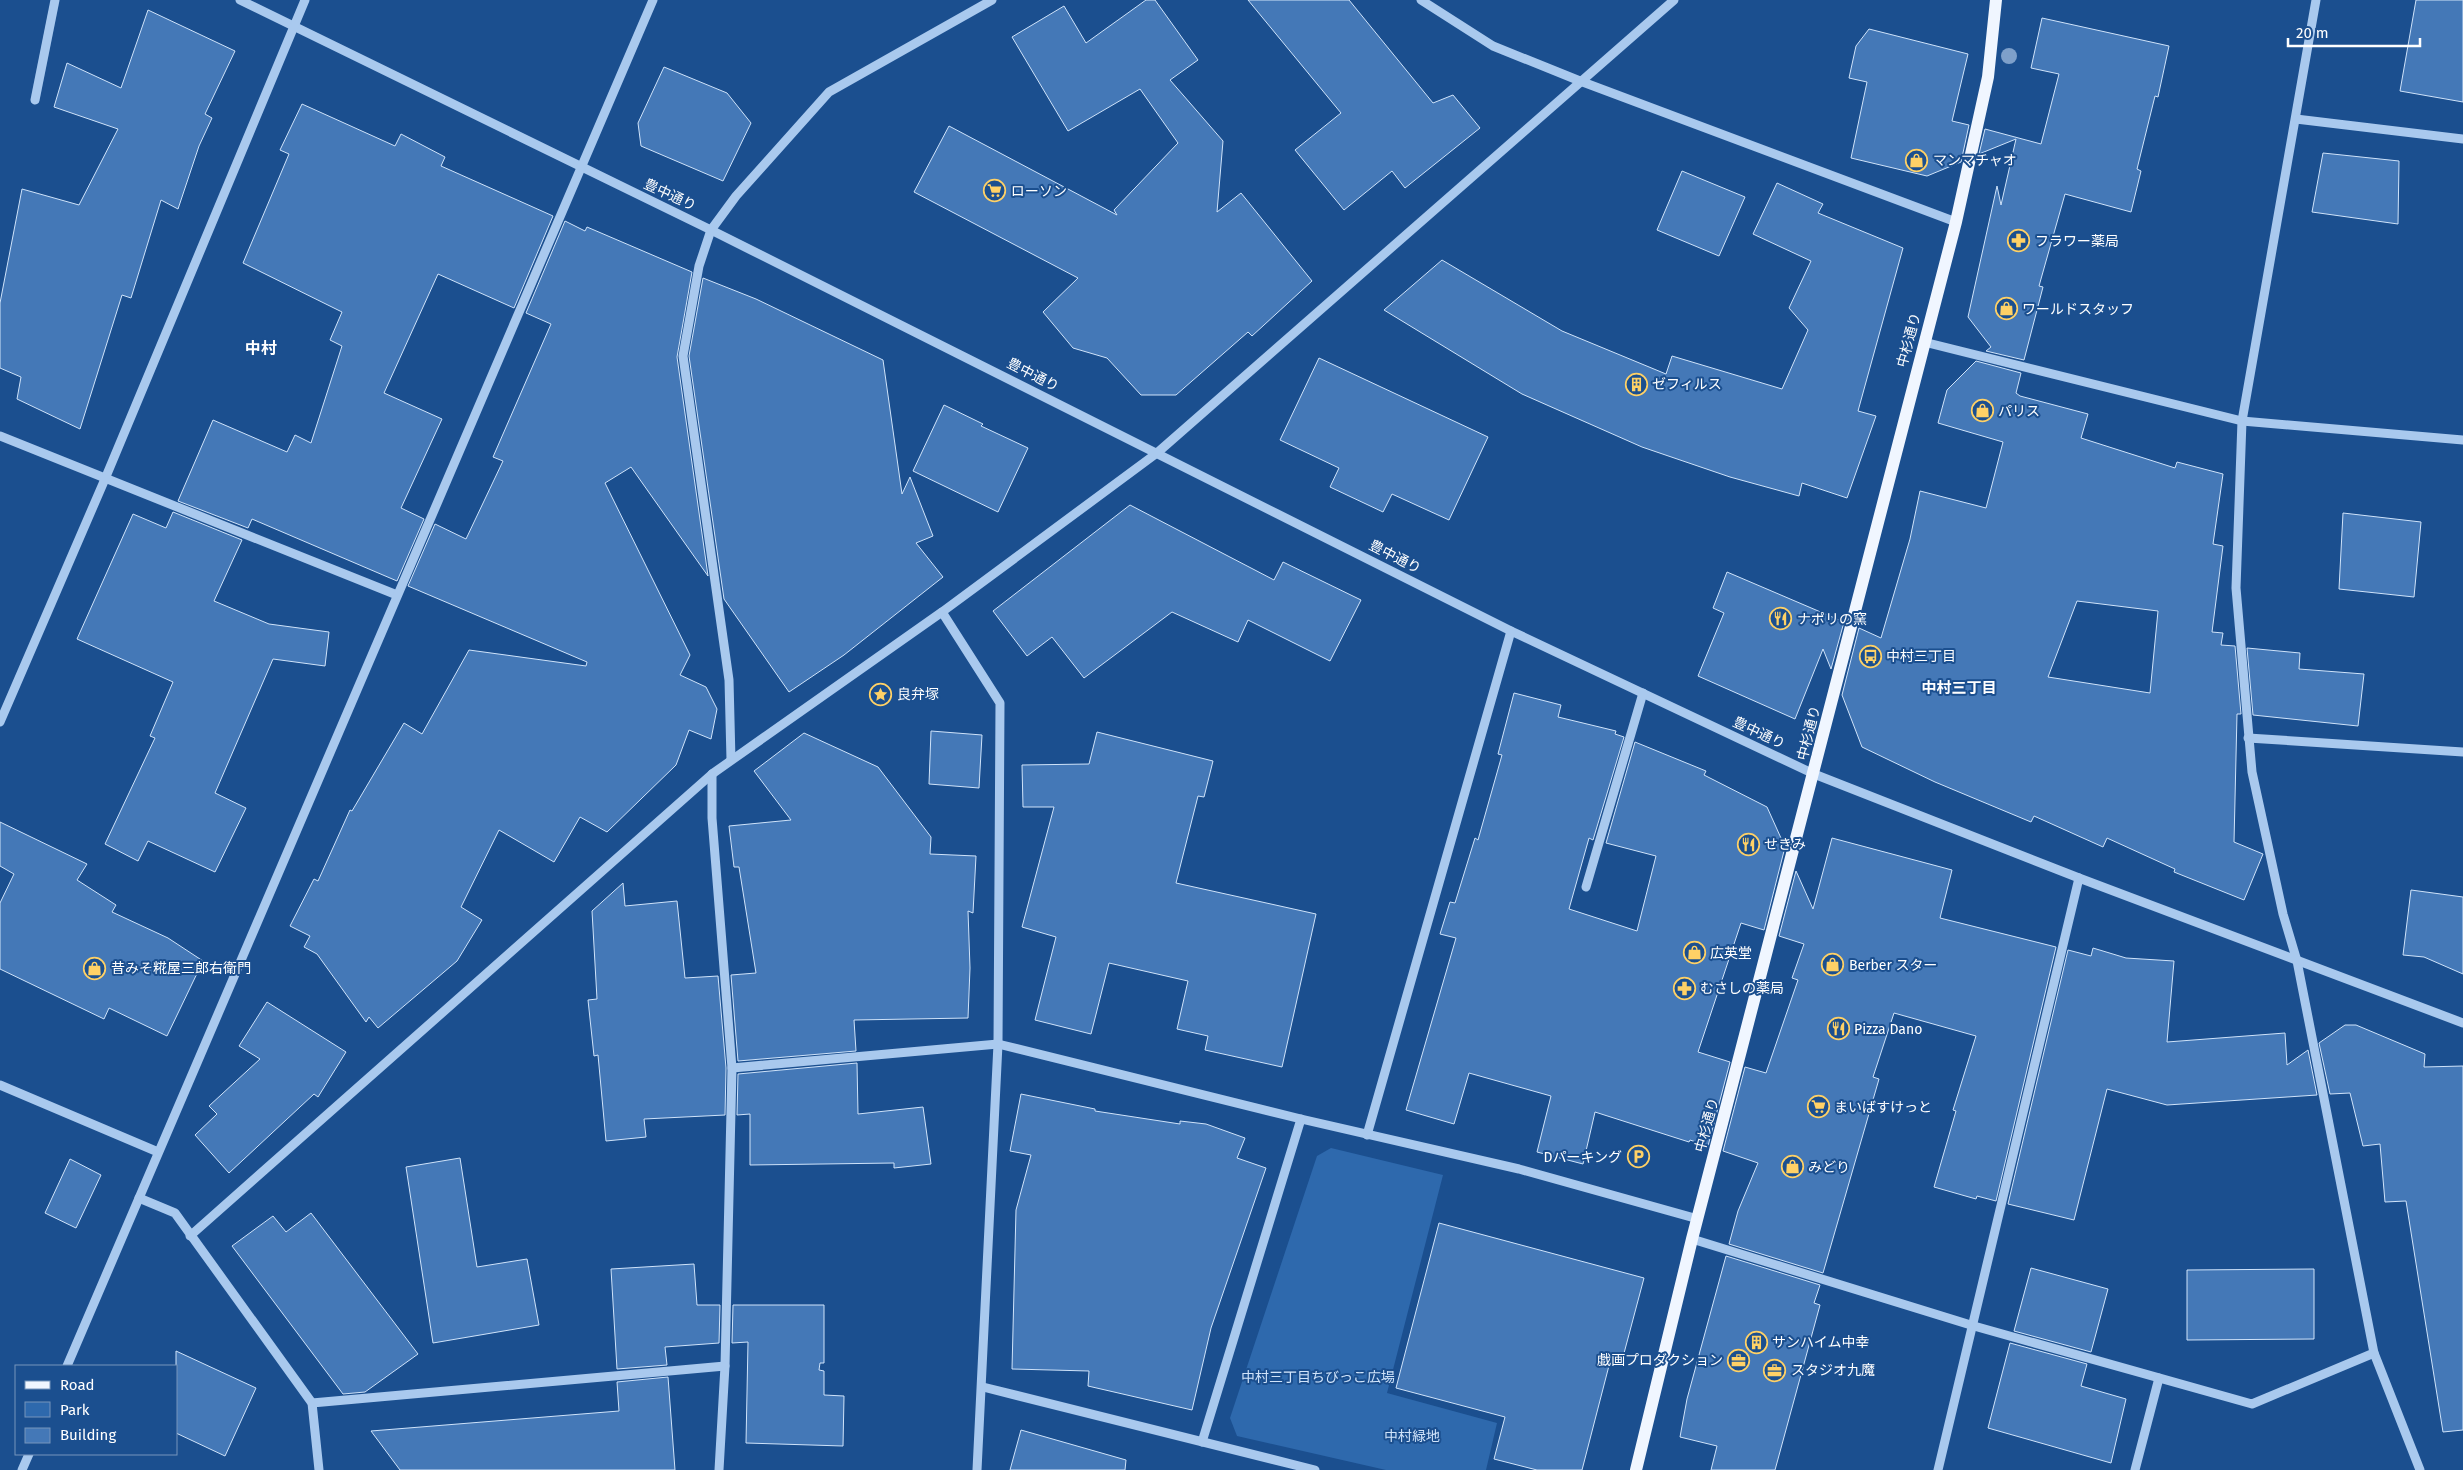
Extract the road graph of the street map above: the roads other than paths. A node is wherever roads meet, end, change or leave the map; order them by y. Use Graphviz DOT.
graph roads {
  1 [pos="55,0"];
  2 [pos="240,0"];
  3 [pos="305,0"];
  4 [pos="653,0"];
  5 [pos="992,0"];
  6 [pos="1421,0"];
  7 [pos="1674,0"];
  8 [pos="1996,0"];
  9 [pos="2316,0"];
  10 [pos="294,28"];
  11 [pos="1580,81"];
  12 [pos="35,100"];
  13 [pos="2296,119"];
  14 [pos="2463,139"];
  15 [pos="581,167"];
  16 [pos="1956,222"];
  17 [pos="711,230"];
  18 [pos="1924,342"];
  19 [pos="2242,421"];
  20 [pos="0,436"];
  21 [pos="2463,440"];
  22 [pos="1157,453"];
  23 [pos="105,479"];
  24 [pos="397,595"];
  25 [pos="942,612"];
  26 [pos="1511,631"];
  27 [pos="1643,693"];
  28 [pos="0,722"];
  29 [pos="2248,738"];
  30 [pos="2463,752"];
  31 [pos="731,760"];
  32 [pos="712,774"];
  33 [pos="1814,774"];
  34 [pos="2079,878"];
  35 [pos="1586,887"];
  36 [pos="2297,961"];
  37 [pos="2463,1023"];
  38 [pos="998,1044"];
  39 [pos="732,1068"];
  40 [pos="0,1084"];
  41 [pos="1301,1119"];
  42 [pos="1367,1135"];
  43 [pos="158,1152"];
  44 [pos="139,1198"];
  45 [pos="1698,1219"];
  46 [pos="190,1236"];
  47 [pos="1692,1239"];
  48 [pos="1974,1326"];
  49 [pos="2374,1353"];
  50 [pos="66,1365"];
  51 [pos="725,1366"];
  52 [pos="2159,1378"];
  53 [pos="983,1387"];
  54 [pos="312,1403"];
  55 [pos="1202,1442"];
  56 [pos="29,1455"];
  57 [pos="22,1470"];
  58 [pos="319,1470"];
  59 [pos="718,1470"];
  60 [pos="977,1470"];
  61 [pos="1315,1470"];
  62 [pos="1636,1470"];
  63 [pos="1938,1470"];
  64 [pos="2135,1470"];
  65 [pos="2420,1470"];
  1 -- 12 [label="street"];
  2 -- 10 [label="street, 豊中通り"];
  3 -- 10 [label="street"];
  4 -- 15 [label="street"];
  5 -- 17 [label="street"];
  6 -- 11 [label="street"];
  7 -- 11 [label="street"];
  8 -- 16 [label="main road, 中杉通り"];
  9 -- 13 [label="street"];
  10 -- 15 [label="street, 豊中通り"];
  10 -- 23 [label="street"];
  11 -- 16 [label="street"];
  11 -- 22 [label="street"];
  13 -- 14 [label="street"];
  13 -- 19 [label="street"];
  15 -- 17 [label="street, 豊中通り"];
  15 -- 24 [label="street"];
  16 -- 18 [label="main road, 中杉通り"];
  17 -- 22 [label="street, 豊中通り"];
  17 -- 31 [label="street"];
  18 -- 19 [label="street"];
  18 -- 33 [label="main road, 中杉通り"];
  19 -- 21 [label="street"];
  19 -- 29 [label="street"];
  20 -- 23 [label="street"];
  22 -- 25 [label="street"];
  22 -- 26 [label="street, 豊中通り"];
  23 -- 24 [label="street"];
  23 -- 28 [label="street"];
  24 -- 43 [label="street"];
  25 -- 31 [label="street"];
  25 -- 38 [label="street"];
  26 -- 27 [label="street, 豊中通り"];
  26 -- 42 [label="street"];
  27 -- 33 [label="street, 豊中通り"];
  27 -- 35 [label="street"];
  29 -- 30 [label="street"];
  29 -- 36 [label="street"];
  31 -- 32 [label="street"];
  32 -- 39 [label="street"];
  32 -- 46 [label="street"];
  33 -- 34 [label="street, 豊中通り"];
  33 -- 45 [label="main road, 中杉通り"];
  34 -- 36 [label="street, 豊中通り"];
  34 -- 48 [label="street"];
  36 -- 37 [label="street, 豊中通り"];
  36 -- 49 [label="street"];
  38 -- 39 [label="street"];
  38 -- 41 [label="street"];
  38 -- 53 [label="street"];
  39 -- 51 [label="street"];
  40 -- 43 [label="street"];
  41 -- 42 [label="street"];
  41 -- 55 [label="street"];
  42 -- 45 [label="street"];
  43 -- 44 [label="street"];
  44 -- 46 [label="street"];
  44 -- 50 [label="street"];
  45 -- 47 [label="main road, 中杉通り"];
  46 -- 54 [label="street"];
  47 -- 48 [label="street"];
  47 -- 62 [label="main road, 中杉通り"];
  48 -- 52 [label="street"];
  48 -- 63 [label="street"];
  49 -- 52 [label="street"];
  49 -- 65 [label="street"];
  51 -- 54 [label="street"];
  51 -- 59 [label="street"];
  52 -- 64 [label="street"];
  53 -- 55 [label="street"];
  53 -- 60 [label="street"];
  54 -- 58 [label="street"];
  55 -- 61 [label="street"];
  56 -- 57 [label="street"];
}
